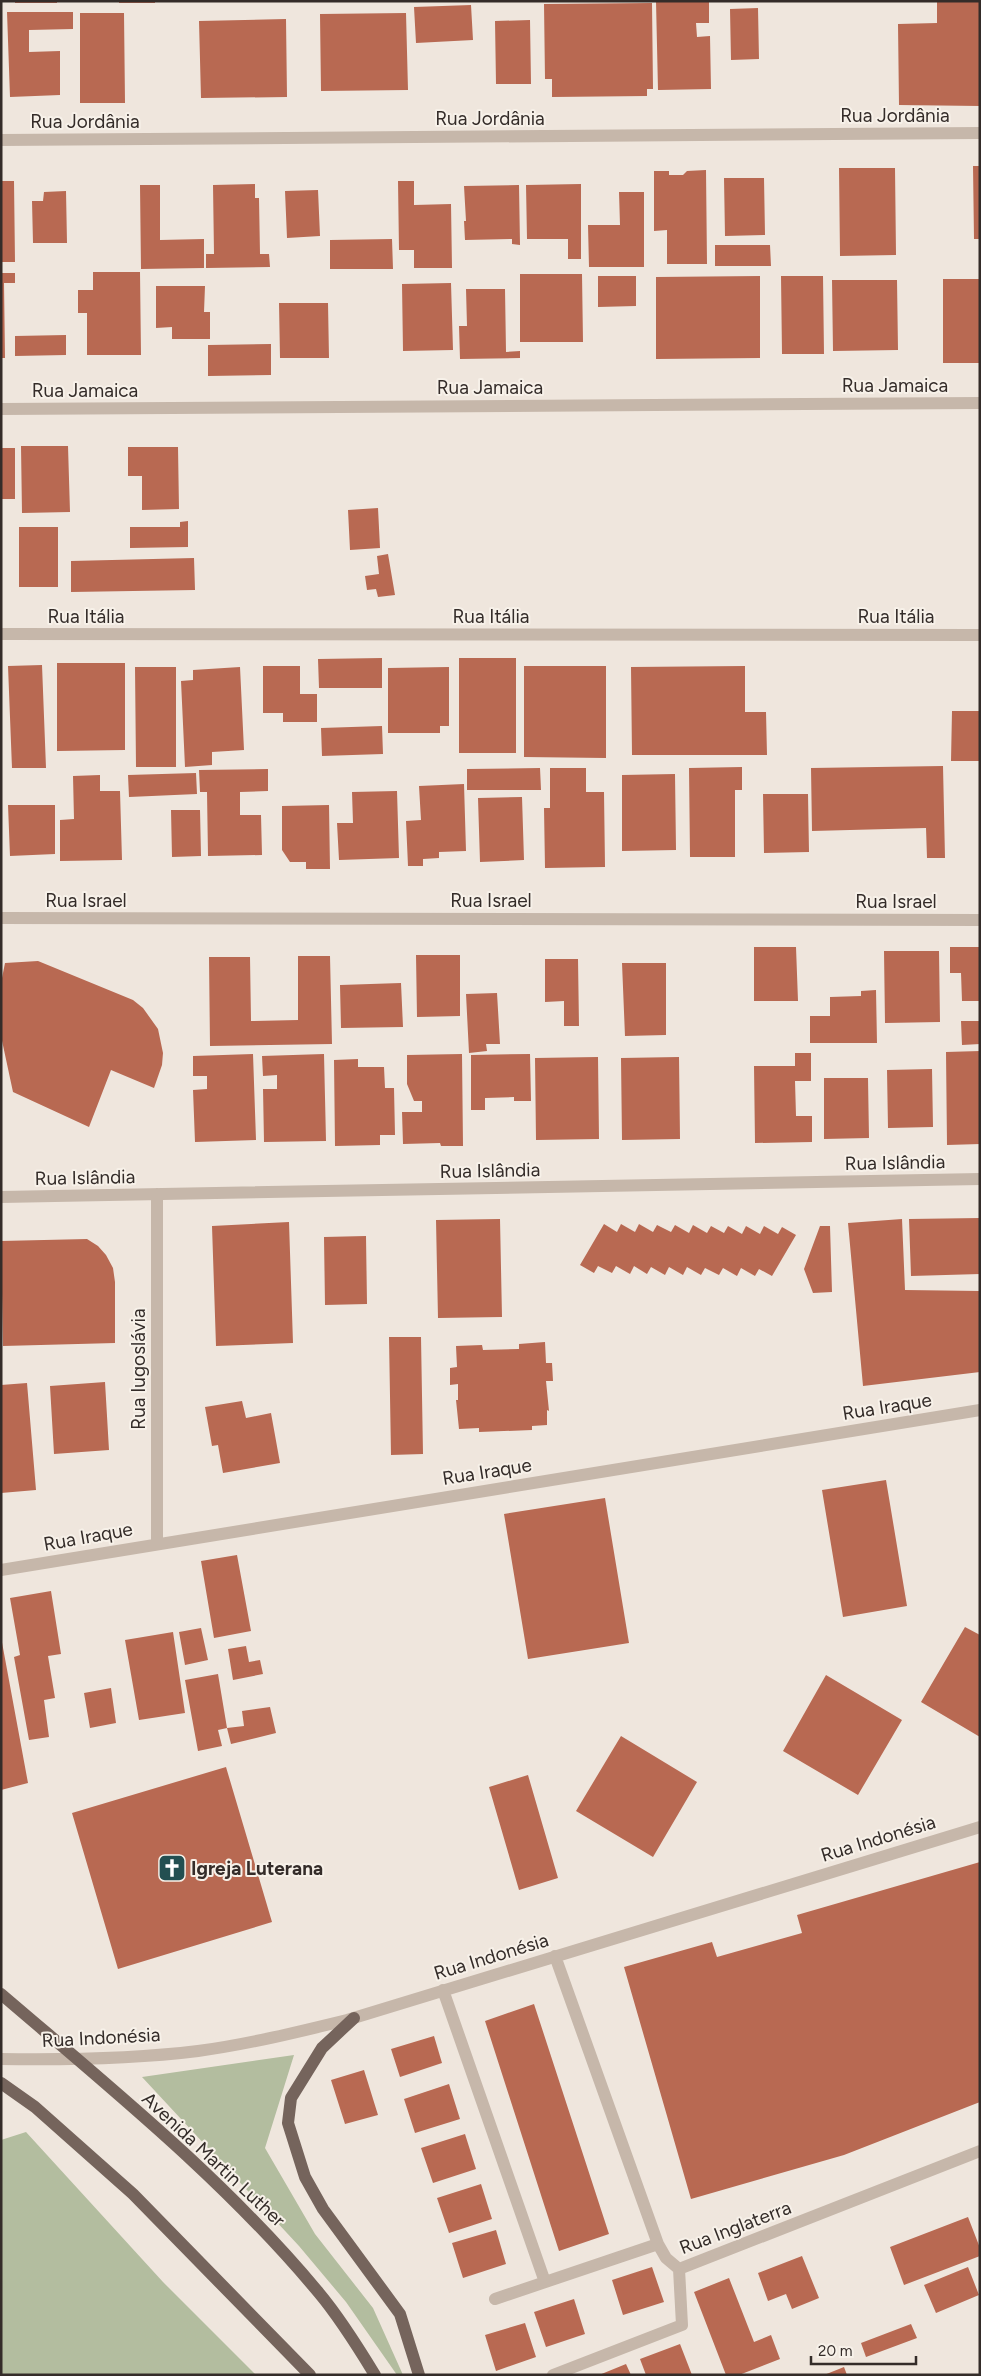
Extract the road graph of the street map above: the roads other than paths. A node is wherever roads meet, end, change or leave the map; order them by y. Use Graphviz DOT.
graph roads {
  1 [pos="980,133"];
  2 [pos="1,140"];
  3 [pos="980,403"];
  4 [pos="1,409"];
  5 [pos="1,634"];
  6 [pos="980,635"];
  7 [pos="1,918"];
  8 [pos="980,920"];
  9 [pos="980,1179"];
  10 [pos="156,1194"];
  11 [pos="1,1197"];
  12 [pos="980,1410"];
  13 [pos="158,1543"];
  14 [pos="1,1570"];
  15 [pos="980,1827"];
  16 [pos="556,1956"];
  17 [pos="443,1990"];
  18 [pos="1,1994"];
  19 [pos="354,2018"];
  20 [pos="1,2059"];
  21 [pos="1,2083"];
  22 [pos="980,2151"];
  23 [pos="658,2244"];
  24 [pos="679,2269"];
  25 [pos="545,2282"];
  26 [pos="495,2299"];
  27 [pos="310,2375"];
  28 [pos="375,2375"];
  29 [pos="419,2375"];
  30 [pos="553,2375"];
  1 -- 2 [label="street, Rua Jordânia"];
  3 -- 4 [label="street, Rua Jamaica"];
  5 -- 6 [label="street, Rua Itália"];
  7 -- 8 [label="street, Rua Israel"];
  9 -- 10 [label="street, Rua Islândia"];
  10 -- 11 [label="street, Rua Islândia"];
  10 -- 13 [label="street, Rua Iugoslávia"];
  12 -- 13 [label="street, Rua Iraque"];
  13 -- 14 [label="street, Rua Iraque"];
  15 -- 16 [label="street, Rua Indonésia"];
  16 -- 17 [label="street, Rua Indonésia"];
  16 -- 23 [label="street, Rua Inglaterra"];
  17 -- 19 [label="street, Rua Indonésia"];
  17 -- 25 [label="street"];
  18 -- 28 [label="main road, Avenida Martin Luther"];
  19 -- 20 [label="street, Rua Indonésia"];
  19 -- 29 [label="main road"];
  21 -- 27 [label="main road"];
  22 -- 24 [label="street, Rua Inglaterra"];
  23 -- 24 [label="street, Rua Inglaterra"];
  23 -- 25 [label="street"];
  24 -- 30 [label="street"];
  25 -- 26 [label="street"];
}
